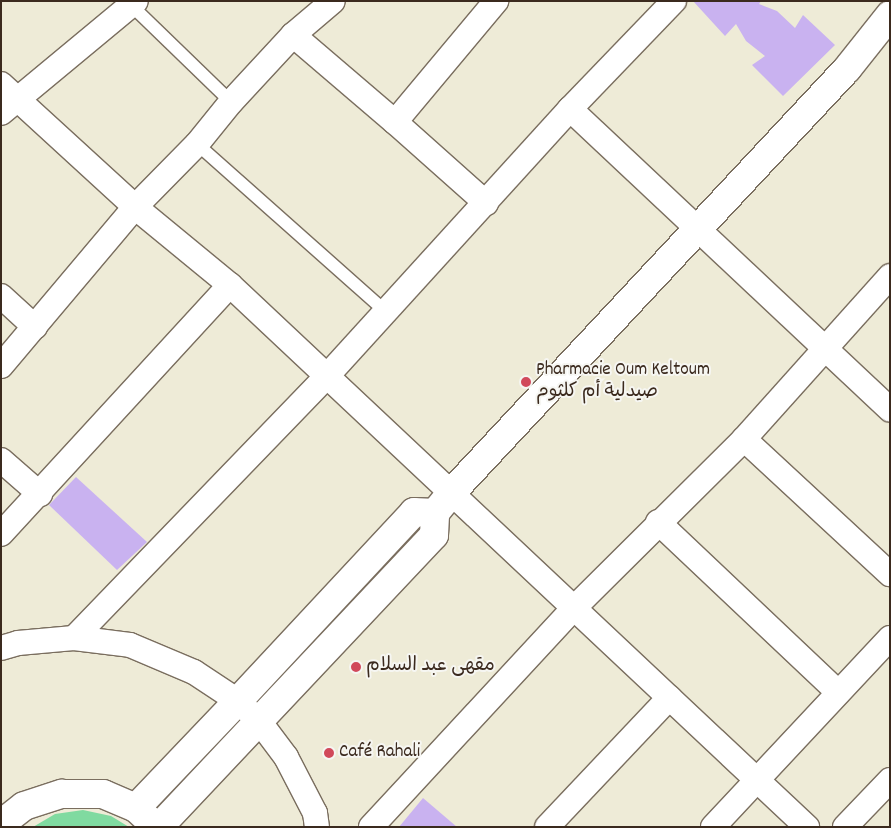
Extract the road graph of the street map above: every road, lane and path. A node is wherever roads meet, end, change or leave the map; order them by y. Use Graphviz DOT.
graph roads {
  1 [pos="333,1"];
  2 [pos="496,1"];
  3 [pos="674,1"];
  4 [pos="133,3"];
  5 [pos="890,15"];
  6 [pos="293,35"];
  7 [pos="7,99"];
  8 [pos="231,102"];
  9 [pos="570,109"];
  10 [pos="395,122"];
  11 [pos="197,144"];
  12 [pos="486,203"];
  13 [pos="134,207"];
  14 [pos="698,229"];
  15 [pos="890,276"];
  16 [pos="230,285"];
  17 [pos="1,296"];
  18 [pos="386,312"];
  19 [pos="35,327"];
  20 [pos="822,349"];
  21 [pos="1,366"];
  22 [pos="327,376"];
  23 [pos="890,410"];
  24 [pos="744,439"];
  25 [pos="1,460"];
  26 [pos="452,492"];
  27 [pos="40,494"];
  28 [pos="435,513"];
  29 [pos="658,522"];
  30 [pos="1,534"];
  31 [pos="890,574"];
  32 [pos="574,609"];
  33 [pos="74,638"];
  34 [pos="890,638"];
  35 [pos="7,640"];
  36 [pos="838,692"];
  37 [pos="669,698"];
  38 [pos="238,701"];
  39 [pos="259,721"];
  40 [pos="756,779"];
  41 [pos="890,780"];
  42 [pos="136,808"];
  43 [pos="1,824"];
  44 [pos="158,827"];
  45 [pos="317,827"];
  46 [pos="371,827"];
  47 [pos="547,827"];
  48 [pos="713,827"];
  49 [pos="806,827"];
  50 [pos="845,827"];
  1 -- 6 [label="street"];
  2 -- 10 [label="street"];
  3 -- 9 [label="street"];
  4 -- 7 [label="street"];
  4 -- 8 [label="lane"];
  5 -- 14 [label="street"];
  6 -- 8 [label="street"];
  6 -- 10 [label="street"];
  7 -- 13 [label="street"];
  8 -- 11 [label="street"];
  9 -- 12 [label="street"];
  9 -- 14 [label="street"];
  10 -- 12 [label="street"];
  11 -- 13 [label="street"];
  11 -- 18 [label="lane"];
  12 -- 18 [label="street"];
  13 -- 16 [label="street"];
  13 -- 19 [label="street"];
  14 -- 20 [label="street"];
  14 -- 26 [label="street"];
  15 -- 20 [label="street"];
  16 -- 22 [label="street"];
  16 -- 27 [label="street"];
  17 -- 19 [label="street"];
  18 -- 22 [label="street"];
  19 -- 21 [label="street"];
  20 -- 23 [label="street"];
  20 -- 24 [label="street"];
  22 -- 26 [label="street"];
  22 -- 33 [label="street"];
  24 -- 29 [label="street"];
  24 -- 31 [label="street"];
  25 -- 27 [label="street"];
  26 -- 28 [label="street"];
  26 -- 32 [label="street"];
  27 -- 30 [label="street"];
  28 -- 38 [label="street"];
  28 -- 39 [label="street"];
  29 -- 32 [label="street"];
  29 -- 36 [label="street"];
  32 -- 37 [label="street"];
  32 -- 46 [label="street"];
  33 -- 35 [label="street"];
  33 -- 38 [label="street"];
  34 -- 36 [label="street"];
  36 -- 40 [label="street"];
  37 -- 40 [label="street"];
  37 -- 47 [label="street"];
  38 -- 39 [label="street"];
  38 -- 42 [label="street"];
  39 -- 44 [label="street"];
  39 -- 45 [label="street"];
  40 -- 48 [label="street"];
  40 -- 49 [label="street"];
  41 -- 50 [label="street"];
  42 -- 43 [label="street"];
  42 -- 44 [label="street"];
}
